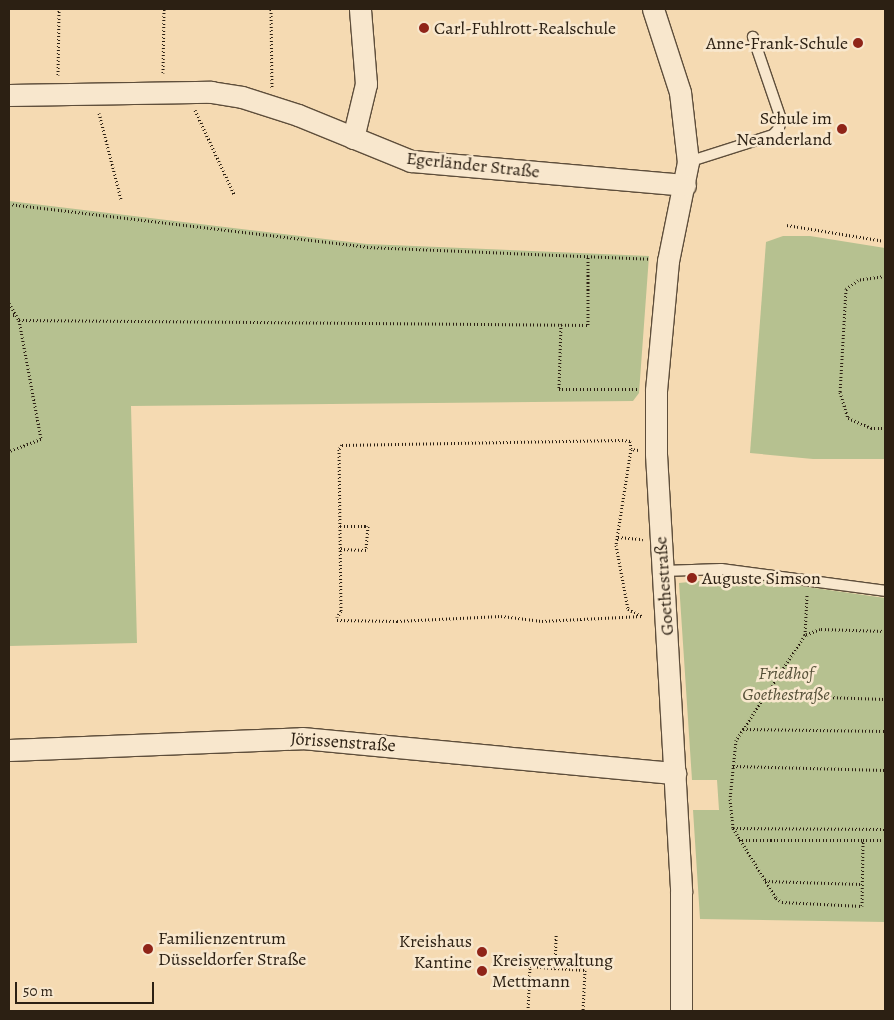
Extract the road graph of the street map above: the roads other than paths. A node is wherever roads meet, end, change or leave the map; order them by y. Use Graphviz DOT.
graph roads {
  1 [pos="360,9"];
  2 [pos="653,9"];
  3 [pos="753,37"];
  4 [pos="9,95"];
  5 [pos="353,138"];
  6 [pos="688,162"];
  7 [pos="685,184"];
  8 [pos="663,571"];
  9 [pos="885,591"];
  10 [pos="9,750"];
  11 [pos="675,773"];
  12 [pos="681,1011"];
  1 -- 5 [label="street"];
  2 -- 6 [label="street, Goethestraße"];
  3 -- 6 [label="lane"];
  4 -- 5 [label="street, Egerländer Straße"];
  5 -- 7 [label="street, Egerländer Straße"];
  6 -- 7 [label="street, Goethestraße"];
  7 -- 8 [label="street, Goethestraße"];
  8 -- 9 [label="lane"];
  8 -- 11 [label="street, Goethestraße"];
  10 -- 11 [label="street, Jörissenstraße"];
  11 -- 12 [label="street, Goethestraße"];
}
